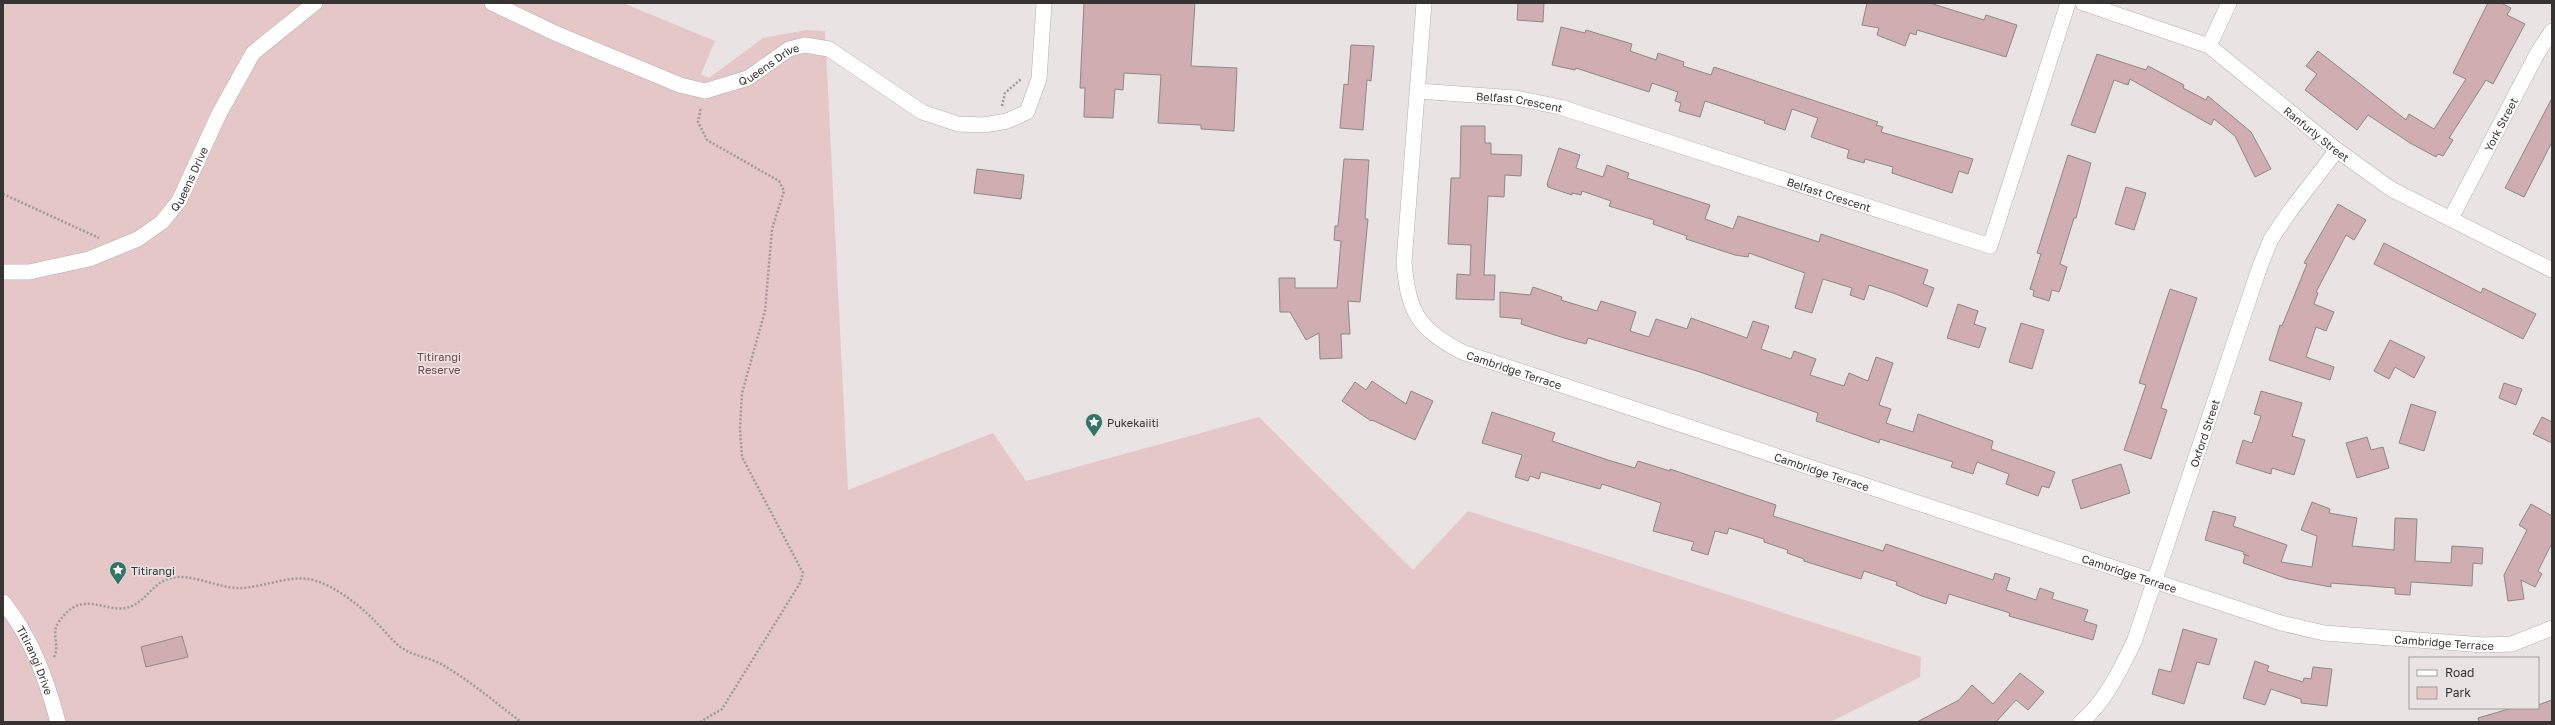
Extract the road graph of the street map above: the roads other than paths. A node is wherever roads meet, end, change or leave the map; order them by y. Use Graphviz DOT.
graph roads {
  1 [pos="315,3"];
  2 [pos="492,3"];
  3 [pos="1044,3"];
  4 [pos="1424,3"];
  5 [pos="2068,3"];
  6 [pos="2083,3"];
  7 [pos="2229,3"];
  8 [pos="2552,31"];
  9 [pos="2210,46"];
  10 [pos="1418,91"];
  11 [pos="2337,150"];
  12 [pos="2451,218"];
  13 [pos="2552,270"];
  14 [pos="3,272"];
  15 [pos="2154,581"];
  16 [pos="3,602"];
  17 [pos="2551,628"];
  18 [pos="58,722"];
  19 [pos="2081,722"];
  1 -- 14 [label="street, Queens Drive"];
  2 -- 3 [label="street, Queens Drive"];
  4 -- 10 [label="street, Cambridge Terrace"];
  5 -- 10 [label="street, Belfast Crescent"];
  6 -- 9 [label="street, Ranfurly Street"];
  7 -- 9 [label="street"];
  8 -- 12 [label="street, York Street"];
  9 -- 11 [label="street, Ranfurly Street"];
  10 -- 15 [label="street, Cambridge Terrace"];
  11 -- 12 [label="street, Ranfurly Street"];
  11 -- 15 [label="street, Oxford Street"];
  12 -- 13 [label="street, Ranfurly Street"];
  15 -- 17 [label="street, Cambridge Terrace"];
  15 -- 19 [label="street, Oxford Street"];
  16 -- 18 [label="street, Titirangi Drive"];
}
